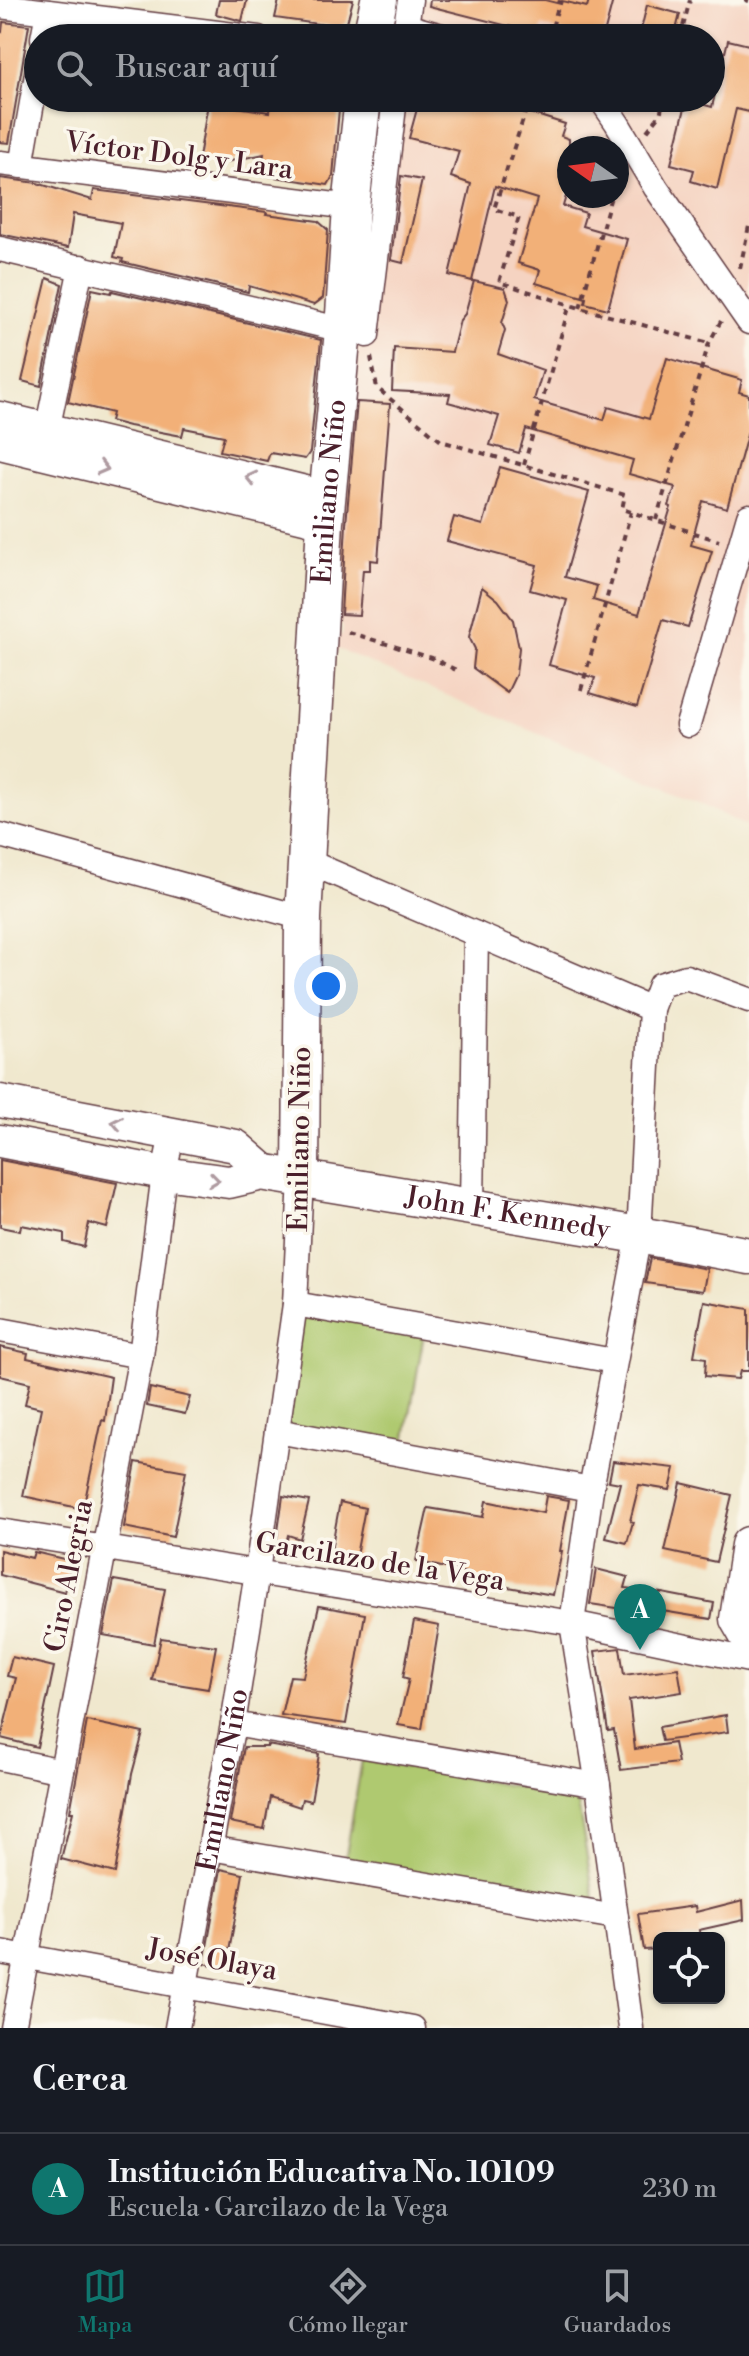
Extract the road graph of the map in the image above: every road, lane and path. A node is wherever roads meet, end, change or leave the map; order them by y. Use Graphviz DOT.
graph roads {
  1 [pos="379,0"];
  2 [pos="410,0"];
  3 [pos="560,0"];
  4 [pos="690,0"];
  5 [pos="0,6"];
  6 [pos="48,12"];
  7 [pos="46,24"];
  8 [pos="145,24"];
  9 [pos="374,24"];
  10 [pos="406,24"];
  11 [pos="553,24"];
  12 [pos="684,24"];
  13 [pos="26,112"];
  14 [pos="361,112"];
  15 [pos="393,112"];
  16 [pos="525,112"];
  17 [pos="609,112"];
  18 [pos="661,112"];
  19 [pos="633,149"];
  20 [pos="11,164"];
  21 [pos="351,207"];
  22 [pos="608,208"];
  23 [pos="749,226"];
  24 [pos="0,249"];
  25 [pos="81,267"];
  26 [pos="733,299"];
  27 [pos="570,304"];
  28 [pos="580,308"];
  29 [pos="749,322"];
  30 [pos="355,332"];
  31 [pos="709,343"];
  32 [pos="0,418"];
  33 [pos="44,442"];
  34 [pos="0,443"];
  35 [pos="524,465"];
  36 [pos="326,510"];
  37 [pos="631,512"];
  38 [pos="749,516"];
  39 [pos="656,520"];
  40 [pos="740,547"];
  41 [pos="342,631"];
  42 [pos="458,671"];
  43 [pos="581,690"];
  44 [pos="688,725"];
  45 [pos="0,835"];
  46 [pos="306,861"];
  47 [pos="303,918"];
  48 [pos="476,934"];
  49 [pos="749,1000"];
  50 [pos="651,1009"];
  51 [pos="0,1101"];
  52 [pos="172,1134"];
  53 [pos="0,1141"];
  54 [pos="164,1173"];
  55 [pos="284,1175"];
  56 [pos="472,1206"];
  57 [pos="639,1235"];
  58 [pos="749,1256"];
  59 [pos="295,1304"];
  60 [pos="0,1330"];
  61 [pos="141,1356"];
  62 [pos="614,1361"];
  63 [pos="277,1431"];
  64 [pos="591,1489"];
  65 [pos="0,1531"];
  66 [pos="749,1545"];
  67 [pos="105,1550"];
  68 [pos="257,1572"];
  69 [pos="572,1623"];
  70 [pos="749,1638"];
  71 [pos="749,1660"];
  72 [pos="233,1724"];
  73 [pos="0,1758"];
  74 [pos="62,1771"];
  75 [pos="598,1785"];
  76 [pos="210,1848"];
  77 [pos="616,1917"];
  78 [pos="0,1952"];
  79 [pos="27,1957"];
  80 [pos="185,1985"];
  81 [pos="13,2028"];
  82 [pos="177,2028"];
  83 [pos="413,2028"];
  84 [pos="631,2028"];
  1 -- 9 [label="main road"];
  2 -- 10 [label="street"];
  3 -- 11 [label="path"];
  4 -- 12 [label="path"];
  5 -- 6 [label="street"];
  6 -- 7 [label="street"];
  6 -- 8 [label="street"];
  13 -- 20 [label="street"];
  14 -- 21 [label="main road, Emiliano Niño"];
  15 -- 30 [label="street"];
  16 -- 27 [label="path"];
  17 -- 19 [label="street"];
  18 -- 19 [label="path"];
  19 -- 26 [label="street"];
  20 -- 21 [label="street, Víctor Dolg y Lara"];
  21 -- 30 [label="main road, Emiliano Niño"];
  22 -- 28 [label="path"];
  23 -- 26 [label="path"];
  24 -- 25 [label="street"];
  25 -- 30 [label="street"];
  25 -- 33 [label="street"];
  26 -- 29 [label="street"];
  26 -- 31 [label="path"];
  27 -- 28 [label="path"];
  27 -- 35 [label="path"];
  28 -- 31 [label="path"];
  30 -- 35 [label="path"];
  30 -- 36 [label="main road, Emiliano Niño"];
  31 -- 39 [label="path"];
  32 -- 33 [label="street"];
  33 -- 34 [label="street"];
  33 -- 36 [label="street"];
  35 -- 37 [label="path"];
  36 -- 46 [label="main road, Emiliano Niño"];
  37 -- 39 [label="path"];
  37 -- 43 [label="path"];
  38 -- 40 [label="street"];
  39 -- 40 [label="path"];
  40 -- 44 [label="street"];
  41 -- 42 [label="path"];
  45 -- 47 [label="street"];
  46 -- 47 [label="main road, Emiliano Niño"];
  46 -- 48 [label="street"];
  47 -- 55 [label="main road, Emiliano Niño"];
  48 -- 50 [label="street"];
  48 -- 56 [label="street"];
  49 -- 50 [label="street"];
  50 -- 57 [label="street"];
  52 -- 51 [label="street, one-way"];
  52 -- 54 [label="street, Ciro Alegria"];
  52 -- 55 [label="street"];
  53 -- 54 [label="street, John F. Kennedy"];
  54 -- 55 [label="street, John F. Kennedy, one-way"];
  54 -- 61 [label="street, Ciro Alegria"];
  55 -- 56 [label="main road, John F. Kennedy"];
  55 -- 59 [label="street, Emiliano Niño"];
  56 -- 57 [label="main road, John F. Kennedy"];
  57 -- 58 [label="main road, John F. Kennedy"];
  57 -- 62 [label="street"];
  59 -- 62 [label="street"];
  59 -- 63 [label="street, Emiliano Niño"];
  60 -- 61 [label="street"];
  61 -- 67 [label="street, Ciro Alegria"];
  62 -- 64 [label="street"];
  63 -- 64 [label="street"];
  63 -- 68 [label="street, Emiliano Niño"];
  64 -- 69 [label="street"];
  65 -- 67 [label="street, Garcilazo de la Vega"];
  66 -- 70 [label="main road"];
  67 -- 68 [label="street, Garcilazo de la Vega"];
  67 -- 74 [label="street, Ciro Alegria"];
  68 -- 69 [label="street, Garcilazo de la Vega"];
  68 -- 72 [label="street, Emiliano Niño"];
  69 -- 71 [label="street, Garcilazo de la Vega"];
  69 -- 75 [label="street"];
  72 -- 75 [label="street"];
  72 -- 76 [label="street, Emiliano Niño"];
  73 -- 74 [label="street"];
  74 -- 79 [label="street, Ciro Alegria"];
  75 -- 77 [label="street"];
  76 -- 77 [label="street"];
  76 -- 80 [label="street, Emiliano Niño"];
  77 -- 84 [label="street"];
  78 -- 79 [label="street, José Olaya"];
  79 -- 80 [label="street, José Olaya"];
  79 -- 81 [label="street, Ciro Alegria"];
  80 -- 82 [label="street, Emiliano Niño"];
  80 -- 83 [label="street, José Olaya"];
}
